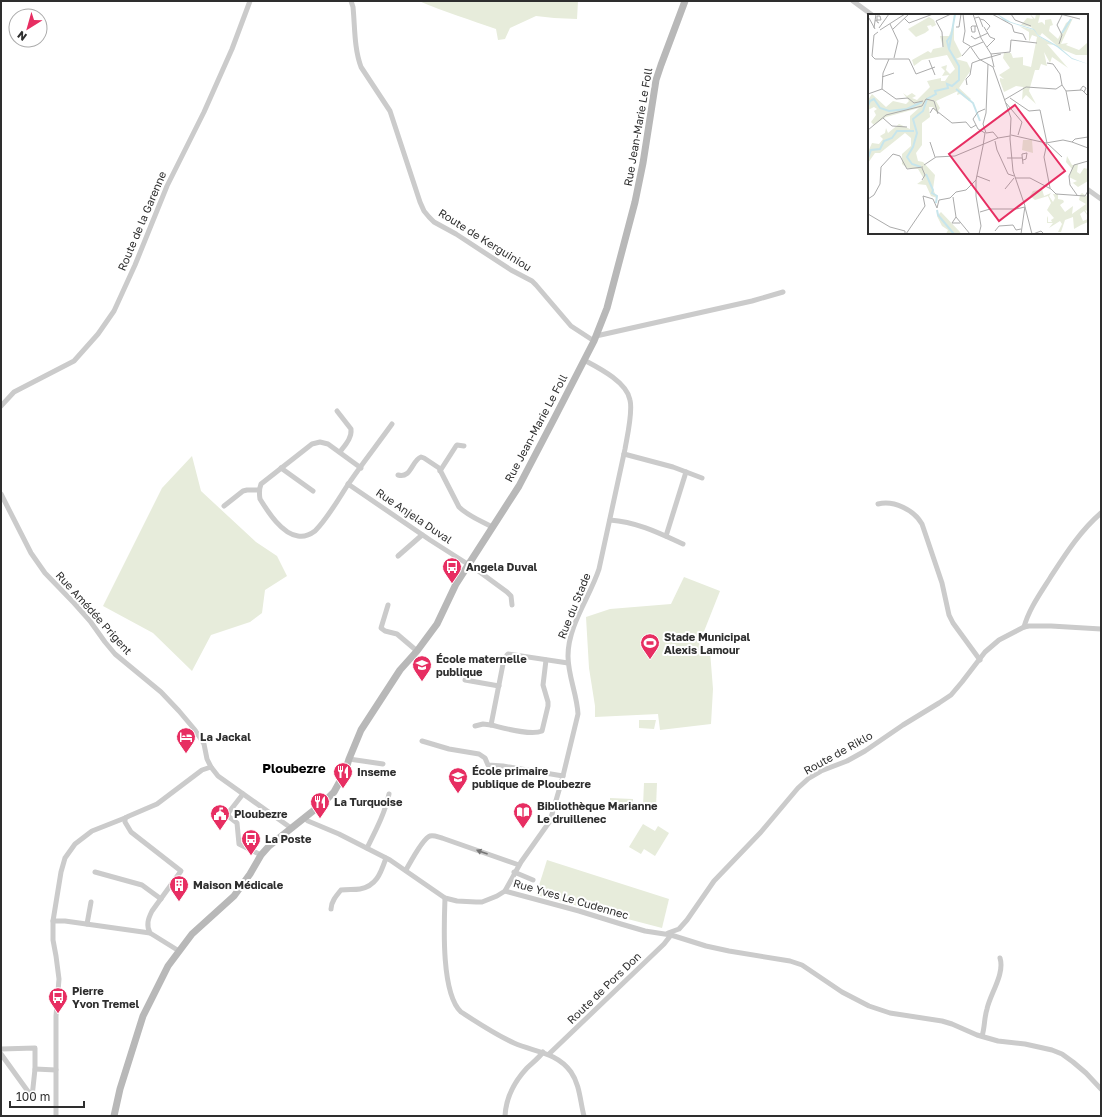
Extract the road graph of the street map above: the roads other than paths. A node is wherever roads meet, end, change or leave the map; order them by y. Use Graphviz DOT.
graph roads {
  1 [pos="250,1"];
  2 [pos="351,1"];
  3 [pos="685,1"];
  4 [pos="853,1"];
  5 [pos="871,14"];
  6 [pos="1088,190"];
  7 [pos="1101,199"];
  8 [pos="783,292"];
  9 [pos="595,338"];
  10 [pos="584,360"];
  11 [pos="1,406"];
  12 [pos="337,411"];
  13 [pos="392,424"];
  14 [pos="464,446"];
  15 [pos="340,452"];
  16 [pos="624,454"];
  17 [pos="281,468"];
  18 [pos="361,468"];
  19 [pos="440,471"];
  20 [pos="686,472"];
  21 [pos="398,474"];
  22 [pos="702,478"];
  23 [pos="348,484"];
  24 [pos="259,490"];
  25 [pos="313,491"];
  26 [pos="1,494"];
  27 [pos="878,504"];
  28 [pos="224,506"];
  29 [pos="1101,513"];
  30 [pos="610,520"];
  31 [pos="492,527"];
  32 [pos="422,535"];
  33 [pos="666,536"];
  34 [pos="683,544"];
  35 [pos="398,556"];
  36 [pos="468,564"];
  37 [pos="388,605"];
  38 [pos="512,605"];
  39 [pos="1024,627"];
  40 [pos="1101,629"];
  41 [pos="417,650"];
  42 [pos="546,660"];
  43 [pos="980,660"];
  44 [pos="568,664"];
  45 [pos="465,680"];
  46 [pos="499,686"];
  47 [pos="491,725"];
  48 [pos="475,726"];
  49 [pos="422,741"];
  50 [pos="349,759"];
  51 [pos="383,764"];
  52 [pos="211,767"];
  53 [pos="563,776"];
  54 [pos="243,794"];
  55 [pos="389,794"];
  56 [pos="125,818"];
  57 [pos="304,818"];
  58 [pos="291,828"];
  59 [pos="367,848"];
  60 [pos="261,855"];
  61 [pos="386,858"];
  62 [pos="519,865"];
  63 [pos="406,870"];
  64 [pos="95,872"];
  65 [pos="514,872"];
  66 [pos="533,880"];
  67 [pos="504,891"];
  68 [pos="445,898"];
  69 [pos="161,899"];
  70 [pos="91,902"];
  71 [pos="331,909"];
  72 [pos="53,921"];
  73 [pos="87,924"];
  74 [pos="150,933"];
  75 [pos="665,934"];
  76 [pos="672,935"];
  77 [pos="179,951"];
  78 [pos="1000,958"];
  79 [pos="982,1036"];
  80 [pos="1,1049"];
  81 [pos="542,1052"];
  82 [pos="1,1054"];
  83 [pos="549,1054"];
  84 [pos="35,1069"];
  85 [pos="56,1070"];
  86 [pos="1101,1089"];
  87 [pos="56,1116"];
  88 [pos="114,1116"];
  89 [pos="505,1116"];
  90 [pos="584,1116"];
  1 -- 11 [label="street, Route de la Garenne"];
  2 -- 9 [label="street, Route de Kerguiniou"];
  3 -- 9 [label="main road, Rue Jean-Marie Le Foll"];
  4 -- 5 [label="street"];
  6 -- 7 [label="street"];
  8 -- 9 [label="street"];
  9 -- 10 [label="main road, Rue Jean-Marie Le Foll"];
  10 -- 16 [label="street, Rue du Stade"];
  10 -- 31 [label="main road, Rue Jean-Marie Le Foll"];
  12 -- 15 [label="street"];
  13 -- 18 [label="street"];
  14 -- 19 [label="street"];
  15 -- 17 [label="street"];
  15 -- 18 [label="street"];
  16 -- 20 [label="street"];
  16 -- 30 [label="street, Rue du Stade"];
  17 -- 24 [label="street"];
  17 -- 25 [label="street"];
  18 -- 23 [label="street"];
  19 -- 21 [label="street"];
  19 -- 31 [label="street"];
  20 -- 22 [label="street"];
  20 -- 33 [label="street"];
  23 -- 24 [label="street"];
  23 -- 32 [label="street, Rue Anjela Duval"];
  24 -- 28 [label="street"];
  26 -- 52 [label="street, Rue Amédée Prigent"];
  27 -- 43 [label="street"];
  29 -- 39 [label="street"];
  30 -- 33 [label="street"];
  30 -- 44 [label="street, Rue du Stade"];
  31 -- 36 [label="main road, Rue Jean-Marie Le Foll"];
  32 -- 35 [label="street"];
  32 -- 36 [label="street, Rue Anjela Duval"];
  33 -- 34 [label="street"];
  36 -- 38 [label="street, Rue Anjela Duval"];
  36 -- 41 [label="main road, Rue Jean-Marie Le Foll"];
  37 -- 41 [label="street"];
  39 -- 40 [label="street"];
  39 -- 43 [label="street, Route de Riklo"];
  41 -- 50 [label="main road, Rue Jean-Marie Le Foll"];
  42 -- 44 [label="street"];
  42 -- 46 [label="street"];
  42 -- 47 [label="street"];
  43 -- 75 [label="street, Route de Riklo"];
  44 -- 53 [label="street, Rue du Stade"];
  45 -- 46 [label="street"];
  46 -- 47 [label="street"];
  47 -- 48 [label="street"];
  49 -- 53 [label="street"];
  50 -- 51 [label="street"];
  50 -- 57 [label="main road, Rue Jean-Marie Le Foll"];
  52 -- 54 [label="street, Rue Amédée Prigent"];
  52 -- 56 [label="street"];
  53 -- 62 [label="street, Rue du Stade"];
  54 -- 58 [label="street, Rue Amédée Prigent"];
  54 -- 60 [label="street"];
  55 -- 59 [label="street"];
  56 -- 69 [label="street"];
  56 -- 72 [label="street"];
  57 -- 58 [label="main road, Rue Jean-Marie Le Foll"];
  57 -- 59 [label="street, Rue Yves Le Cudennec"];
  58 -- 60 [label="main road, Rue Jean-Marie Le Foll"];
  59 -- 61 [label="street, Rue Yves Le Cudennec"];
  60 -- 77 [label="main road, Rue Jean-Marie Le Foll"];
  61 -- 63 [label="street, Rue Yves Le Cudennec"];
  61 -- 71 [label="street"];
  62 -- 63 [label="street, one-way"];
  62 -- 65 [label="street, Rue du Stade"];
  63 -- 68 [label="street, Rue Yves Le Cudennec"];
  64 -- 69 [label="street"];
  65 -- 66 [label="street"];
  65 -- 67 [label="street, Rue du Stade"];
  67 -- 68 [label="street, Rue Yves Le Cudennec"];
  67 -- 75 [label="street, Rue Yves Le Cudennec"];
  68 -- 81 [label="street"];
  69 -- 74 [label="street"];
  70 -- 73 [label="street"];
  72 -- 73 [label="street"];
  72 -- 85 [label="street"];
  73 -- 74 [label="street"];
  74 -- 77 [label="street"];
  75 -- 76 [label="street, Rue Yves Le Cudennec"];
  76 -- 79 [label="street, Rue Yves Le Cudennec"];
  76 -- 83 [label="street, Route de Pors Don"];
  77 -- 88 [label="main road, Rue Jean-Marie Le Foll"];
  78 -- 79 [label="street"];
  79 -- 86 [label="street, Rue Yves Le Cudennec"];
  80 -- 84 [label="street"];
  81 -- 83 [label="street"];
  81 -- 89 [label="street"];
  82 -- 84 [label="street"];
  83 -- 90 [label="street"];
  84 -- 85 [label="street"];
  85 -- 87 [label="street"];
}
